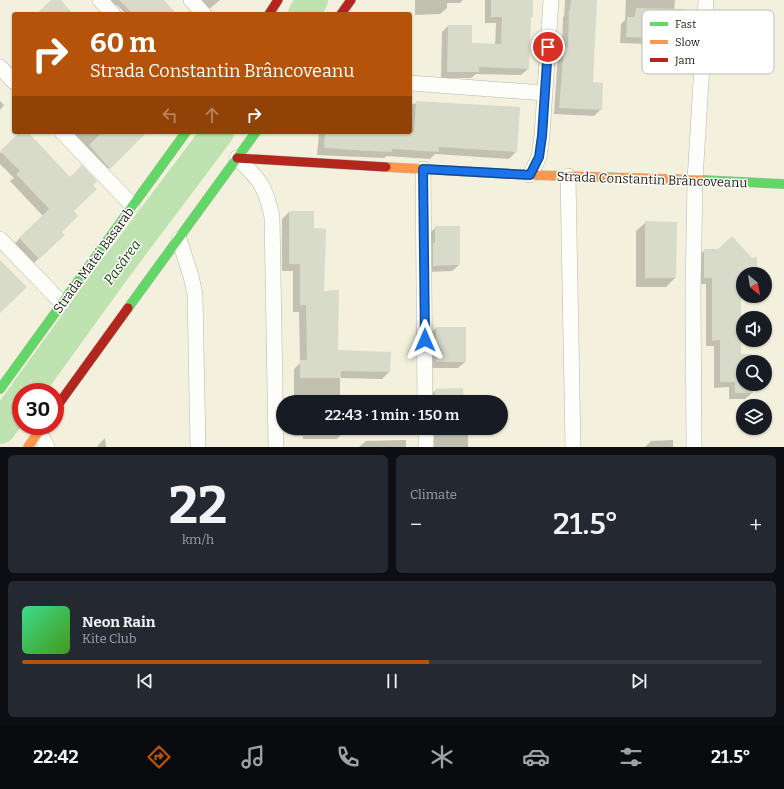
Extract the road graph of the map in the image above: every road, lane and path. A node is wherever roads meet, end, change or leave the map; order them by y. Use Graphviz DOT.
graph roads {
  1 [pos="100,0"];
  2 [pos="191,0"];
  3 [pos="278,0"];
  4 [pos="351,0"];
  5 [pos="551,0"];
  6 [pos="706,0"];
  7 [pos="705,10"];
  8 [pos="111,12"];
  9 [pos="202,12"];
  10 [pos="270,12"];
  11 [pos="342,12"];
  12 [pos="0,67"];
  13 [pos="701,74"];
  14 [pos="12,80"];
  15 [pos="412,83"];
  16 [pos="545,93"];
  17 [pos="64,134"];
  18 [pos="185,134"];
  19 [pos="255,134"];
  20 [pos="237,158"];
  21 [pos="423,169"];
  22 [pos="530,175"];
  23 [pos="568,176"];
  24 [pos="695,180"];
  25 [pos="784,184"];
  26 [pos="132,205"];
  27 [pos="0,239"];
  28 [pos="179,239"];
  29 [pos="62,303"];
  30 [pos="0,388"];
  31 [pos="426,395"];
  32 [pos="64,398"];
  33 [pos="37,435"];
  34 [pos="43,435"];
  35 [pos="426,435"];
  36 [pos="28,447"];
  37 [pos="47,447"];
  38 [pos="198,447"];
  39 [pos="276,447"];
  40 [pos="426,447"];
  41 [pos="573,447"];
  42 [pos="694,447"];
  1 -- 8 [label="street"];
  2 -- 9 [label="street"];
  3 -- 10 [label="street"];
  4 -- 11 [label="street"];
  5 -- 16 [label="street"];
  6 -- 7 [label="street"];
  12 -- 14 [label="street"];
  13 -- 24 [label="street"];
  15 -- 16 [label="street"];
  16 -- 22 [label="street"];
  17 -- 26 [label="street"];
  18 -- 26 [label="street, Strada Matei Basarab"];
  19 -- 20 [label="street"];
  20 -- 21 [label="street, Strada Constantin Brâncoveanu"];
  20 -- 28 [label="street"];
  20 -- 39 [label="street"];
  21 -- 22 [label="street, Strada Constantin Brâncoveanu"];
  21 -- 31 [label="street"];
  22 -- 23 [label="street, Strada Constantin Brâncoveanu"];
  23 -- 24 [label="street, Strada Constantin Brâncoveanu"];
  23 -- 41 [label="street"];
  24 -- 25 [label="street, Strada Constantin Brâncoveanu"];
  24 -- 42 [label="street"];
  26 -- 29 [label="street, Strada Matei Basarab"];
  27 -- 29 [label="street"];
  28 -- 32 [label="street"];
  28 -- 38 [label="street"];
  29 -- 30 [label="street, Strada Matei Basarab"];
  33 -- 36 [label="street"];
  34 -- 37 [label="street"];
  35 -- 40 [label="street"];
}
